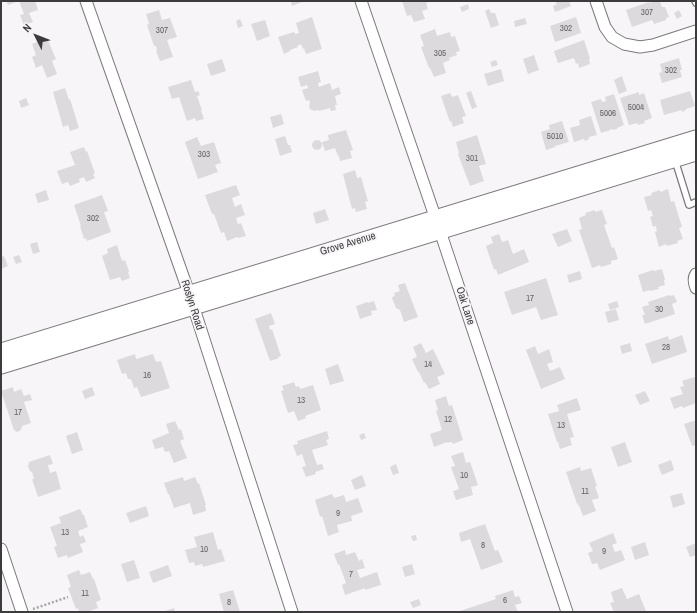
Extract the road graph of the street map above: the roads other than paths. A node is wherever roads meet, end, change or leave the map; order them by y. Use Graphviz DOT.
graph roads {
  1 [pos="86,1"];
  2 [pos="361,1"];
  3 [pos="596,1"];
  4 [pos="696,31"];
  5 [pos="696,138"];
  6 [pos="696,153"];
  7 [pos="675,159"];
  8 [pos="696,202"];
  9 [pos="437,225"];
  10 [pos="696,274"];
  11 [pos="696,288"];
  12 [pos="191,300"];
  13 [pos="1,351"];
  14 [pos="1,366"];
  15 [pos="1,549"];
  16 [pos="25,612"];
  17 [pos="292,612"];
  18 [pos="567,612"];
  1 -- 12 [label="street, Roslyn Road"];
  2 -- 9 [label="street, Oak Lane"];
  3 -- 4 [label="street"];
  5 -- 9 [label="street, Grove Avenue"];
  6 -- 7 [label="street, Grove Avenue"];
  7 -- 8 [label="lane"];
  7 -- 9 [label="street, Grove Avenue"];
  9 -- 12 [label="street, Grove Avenue"];
  9 -- 18 [label="street, Oak Lane"];
  10 -- 11 [label="street"];
  12 -- 13 [label="street, Grove Avenue"];
  12 -- 14 [label="street, Grove Avenue"];
  12 -- 17 [label="street, Roslyn Road"];
  15 -- 16 [label="street"];
}
